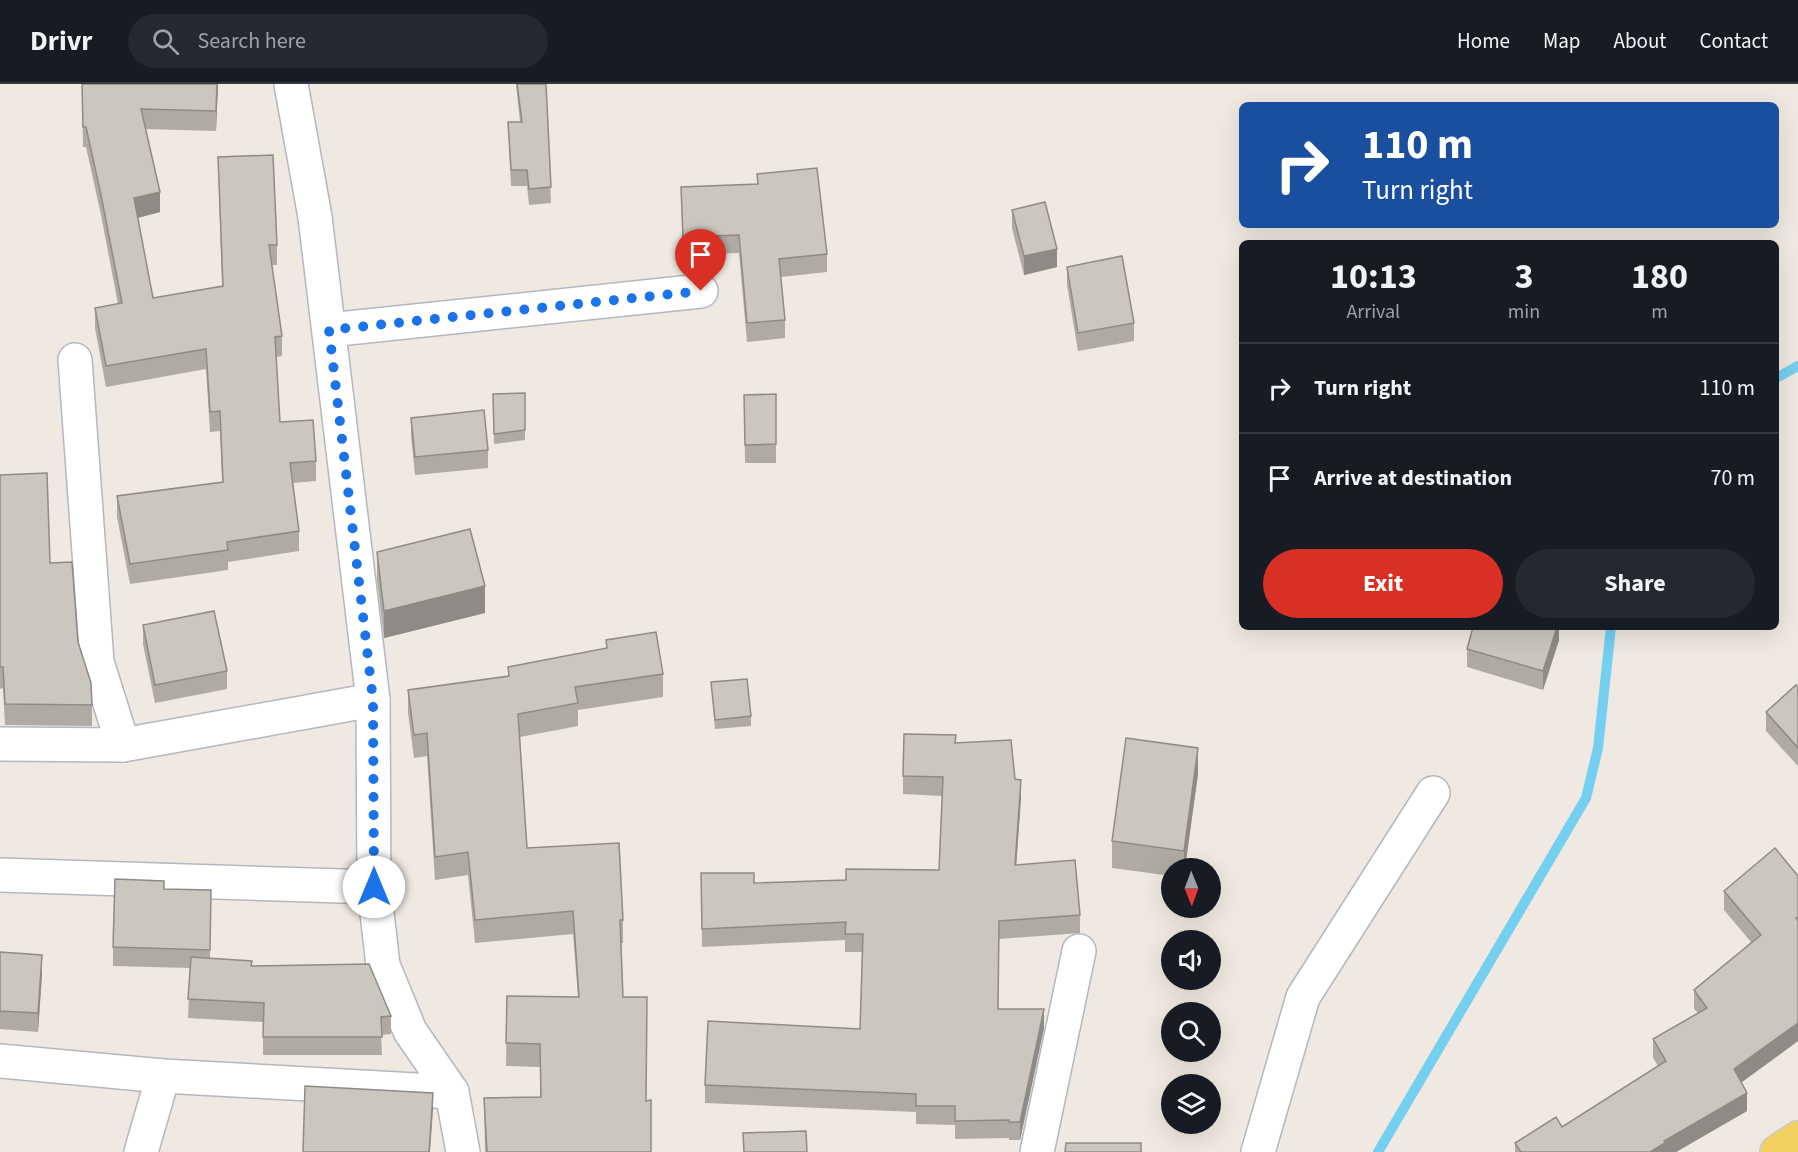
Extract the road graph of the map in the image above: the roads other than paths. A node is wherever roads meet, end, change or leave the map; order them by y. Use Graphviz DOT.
graph roads {
  1 [pos="291,84"];
  2 [pos="701,291"];
  3 [pos="329,330"];
  4 [pos="75,360"];
  5 [pos="373,700"];
  6 [pos="123,745"];
  7 [pos="2,752"];
  8 [pos="1433,793"];
  9 [pos="0,875"];
  10 [pos="374,887"];
  11 [pos="1080,951"];
  12 [pos="0,1061"];
  13 [pos="163,1076"];
  14 [pos="452,1092"];
  15 [pos="1798,1138"];
  16 [pos="141,1152"];
  17 [pos="463,1152"];
  18 [pos="1037,1152"];
  19 [pos="1258,1152"];
  20 [pos="1777,1152"];
  1 -- 3 [label="street"];
  2 -- 3 [label="street"];
  3 -- 5 [label="street"];
  4 -- 6 [label="street"];
  5 -- 6 [label="street"];
  5 -- 10 [label="street"];
  6 -- 7 [label="street"];
  8 -- 19 [label="street"];
  9 -- 10 [label="street"];
  10 -- 14 [label="street"];
  11 -- 18 [label="street"];
  12 -- 13 [label="street"];
  13 -- 14 [label="street"];
  13 -- 16 [label="street"];
  14 -- 17 [label="street"];
  15 -- 20 [label="main road"];
}
